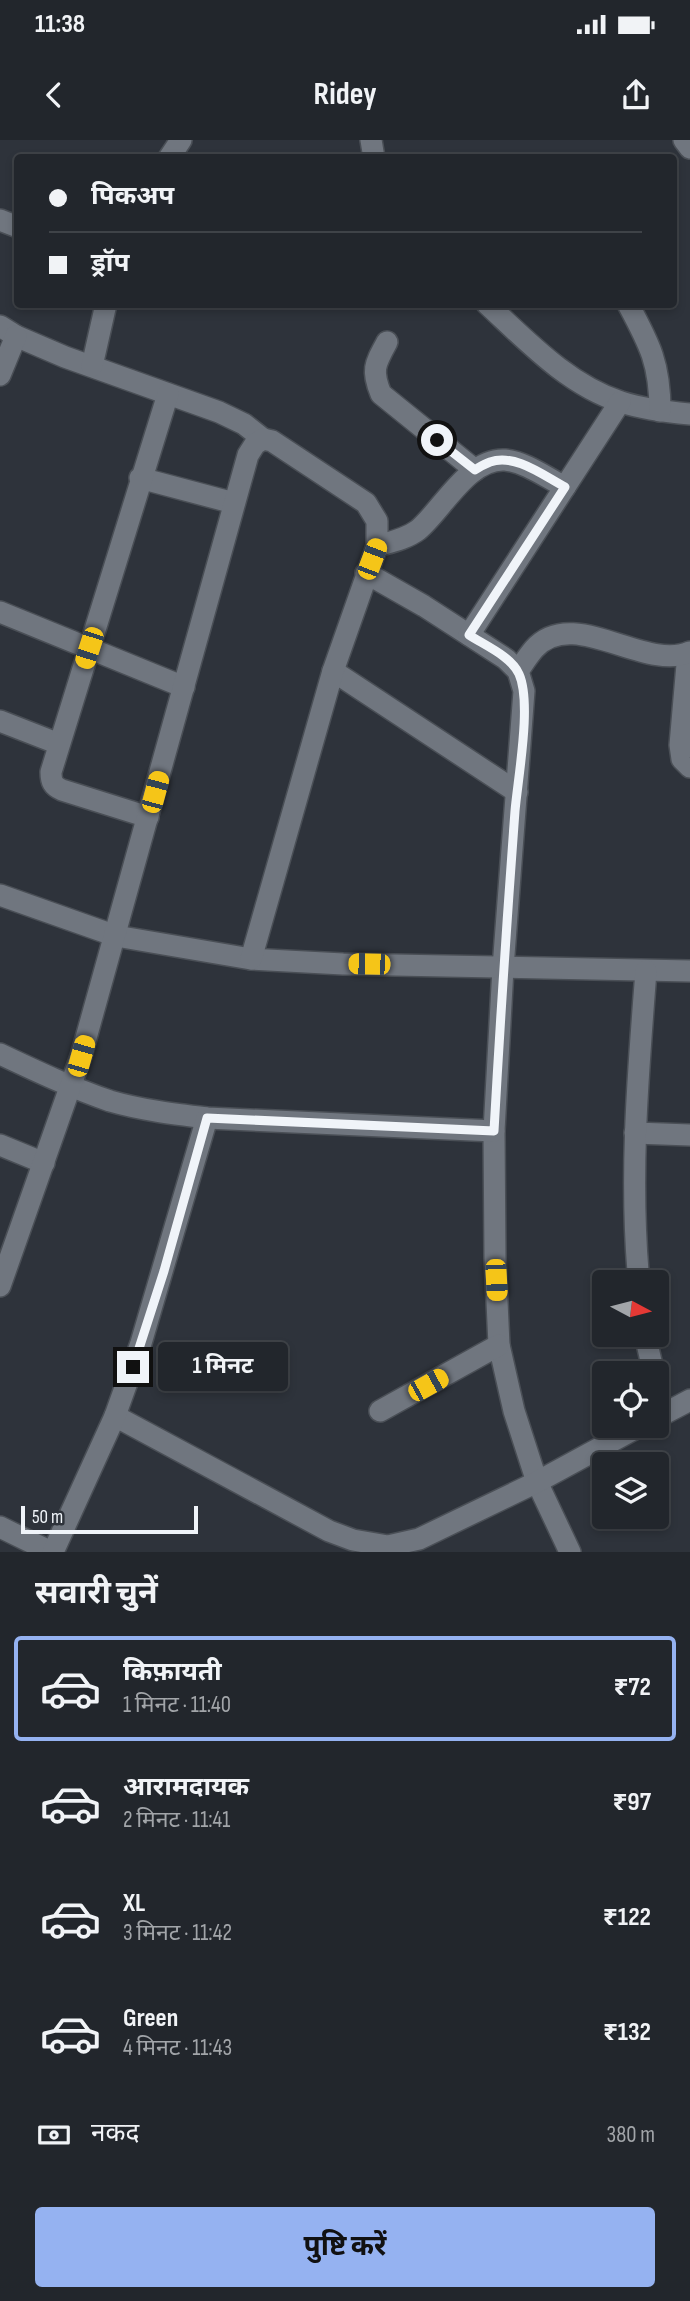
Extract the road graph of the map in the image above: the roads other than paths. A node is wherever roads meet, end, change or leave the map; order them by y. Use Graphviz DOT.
graph roads {
  1 [pos="684,140"];
  2 [pos="690,148"];
  3 [pos="105,308"];
  4 [pos="491,308"];
  5 [pos="630,308"];
  6 [pos="8,331"];
  7 [pos="387,342"];
  8 [pos="92,366"];
  9 [pos="0,375"];
  10 [pos="168,394"];
  11 [pos="620,402"];
  12 [pos="660,411"];
  13 [pos="690,414"];
  14 [pos="263,439"];
  15 [pos="475,470"];
  16 [pos="140,478"];
  17 [pos="565,487"];
  18 [pos="234,503"];
  19 [pos="377,546"];
  20 [pos="366,573"];
  21 [pos="0,612"];
  22 [pos="469,635"];
  23 [pos="89,648"];
  24 [pos="689,653"];
  25 [pos="333,671"];
  26 [pos="518,671"];
  27 [pos="184,687"];
  28 [pos="0,721"];
  29 [pos="59,744"];
  30 [pos="690,767"];
  31 [pos="517,792"];
  32 [pos="148,817"];
  33 [pos="0,895"];
  34 [pos="116,936"];
  35 [pos="251,958"];
  36 [pos="503,968"];
  37 [pos="646,971"];
  38 [pos="690,971"];
  39 [pos="0,1054"];
  40 [pos="70,1086"];
  41 [pos="207,1118"];
  42 [pos="494,1131"];
  43 [pos="635,1133"];
  44 [pos="690,1135"];
  45 [pos="0,1145"];
  46 [pos="44,1163"];
  47 [pos="638,1270"];
  48 [pos="0,1286"];
  49 [pos="499,1345"];
  50 [pos="690,1400"];
  51 [pos="380,1411"];
  52 [pos="669,1411"];
  53 [pos="115,1416"];
  54 [pos="618,1438"];
  55 [pos="537,1482"];
  56 [pos="0,1527"];
  57 [pos="52,1552"];
  58 [pos="570,1552"];
  1 -- 2 [label="street"];
  3 -- 8 [label="street"];
  4 -- 11 [label="street"];
  5 -- 12 [label="street"];
  6 -- 8 [label="street"];
  6 -- 9 [label="street"];
  7 -- 15 [label="street"];
  8 -- 10 [label="street"];
  10 -- 14 [label="street"];
  10 -- 16 [label="street"];
  11 -- 12 [label="street"];
  11 -- 17 [label="street"];
  12 -- 13 [label="street"];
  14 -- 18 [label="street"];
  14 -- 19 [label="street"];
  15 -- 17 [label="street"];
  15 -- 19 [label="street"];
  16 -- 18 [label="street"];
  16 -- 23 [label="street"];
  17 -- 22 [label="street"];
  18 -- 27 [label="street"];
  19 -- 20 [label="street"];
  20 -- 22 [label="street"];
  20 -- 25 [label="street"];
  21 -- 23 [label="street"];
  22 -- 26 [label="street"];
  23 -- 27 [label="street"];
  23 -- 29 [label="street"];
  24 -- 26 [label="street"];
  24 -- 30 [label="street"];
  25 -- 31 [label="street"];
  25 -- 35 [label="street"];
  26 -- 31 [label="street"];
  27 -- 32 [label="street"];
  28 -- 29 [label="street"];
  29 -- 32 [label="street"];
  31 -- 36 [label="street"];
  32 -- 34 [label="street"];
  33 -- 34 [label="street"];
  34 -- 35 [label="street"];
  34 -- 40 [label="street"];
  35 -- 36 [label="street"];
  36 -- 37 [label="street"];
  36 -- 42 [label="street"];
  37 -- 38 [label="street"];
  37 -- 43 [label="street"];
  39 -- 40 [label="street"];
  40 -- 41 [label="street"];
  40 -- 46 [label="street"];
  41 -- 42 [label="street"];
  41 -- 53 [label="street"];
  42 -- 49 [label="street"];
  43 -- 44 [label="street"];
  43 -- 47 [label="street"];
  45 -- 46 [label="street"];
  46 -- 48 [label="street"];
  49 -- 51 [label="street"];
  49 -- 55 [label="street"];
  50 -- 52 [label="street"];
  53 -- 55 [label="street"];
  53 -- 57 [label="street"];
  54 -- 55 [label="street"];
  55 -- 58 [label="street"];
  56 -- 57 [label="street"];
}
